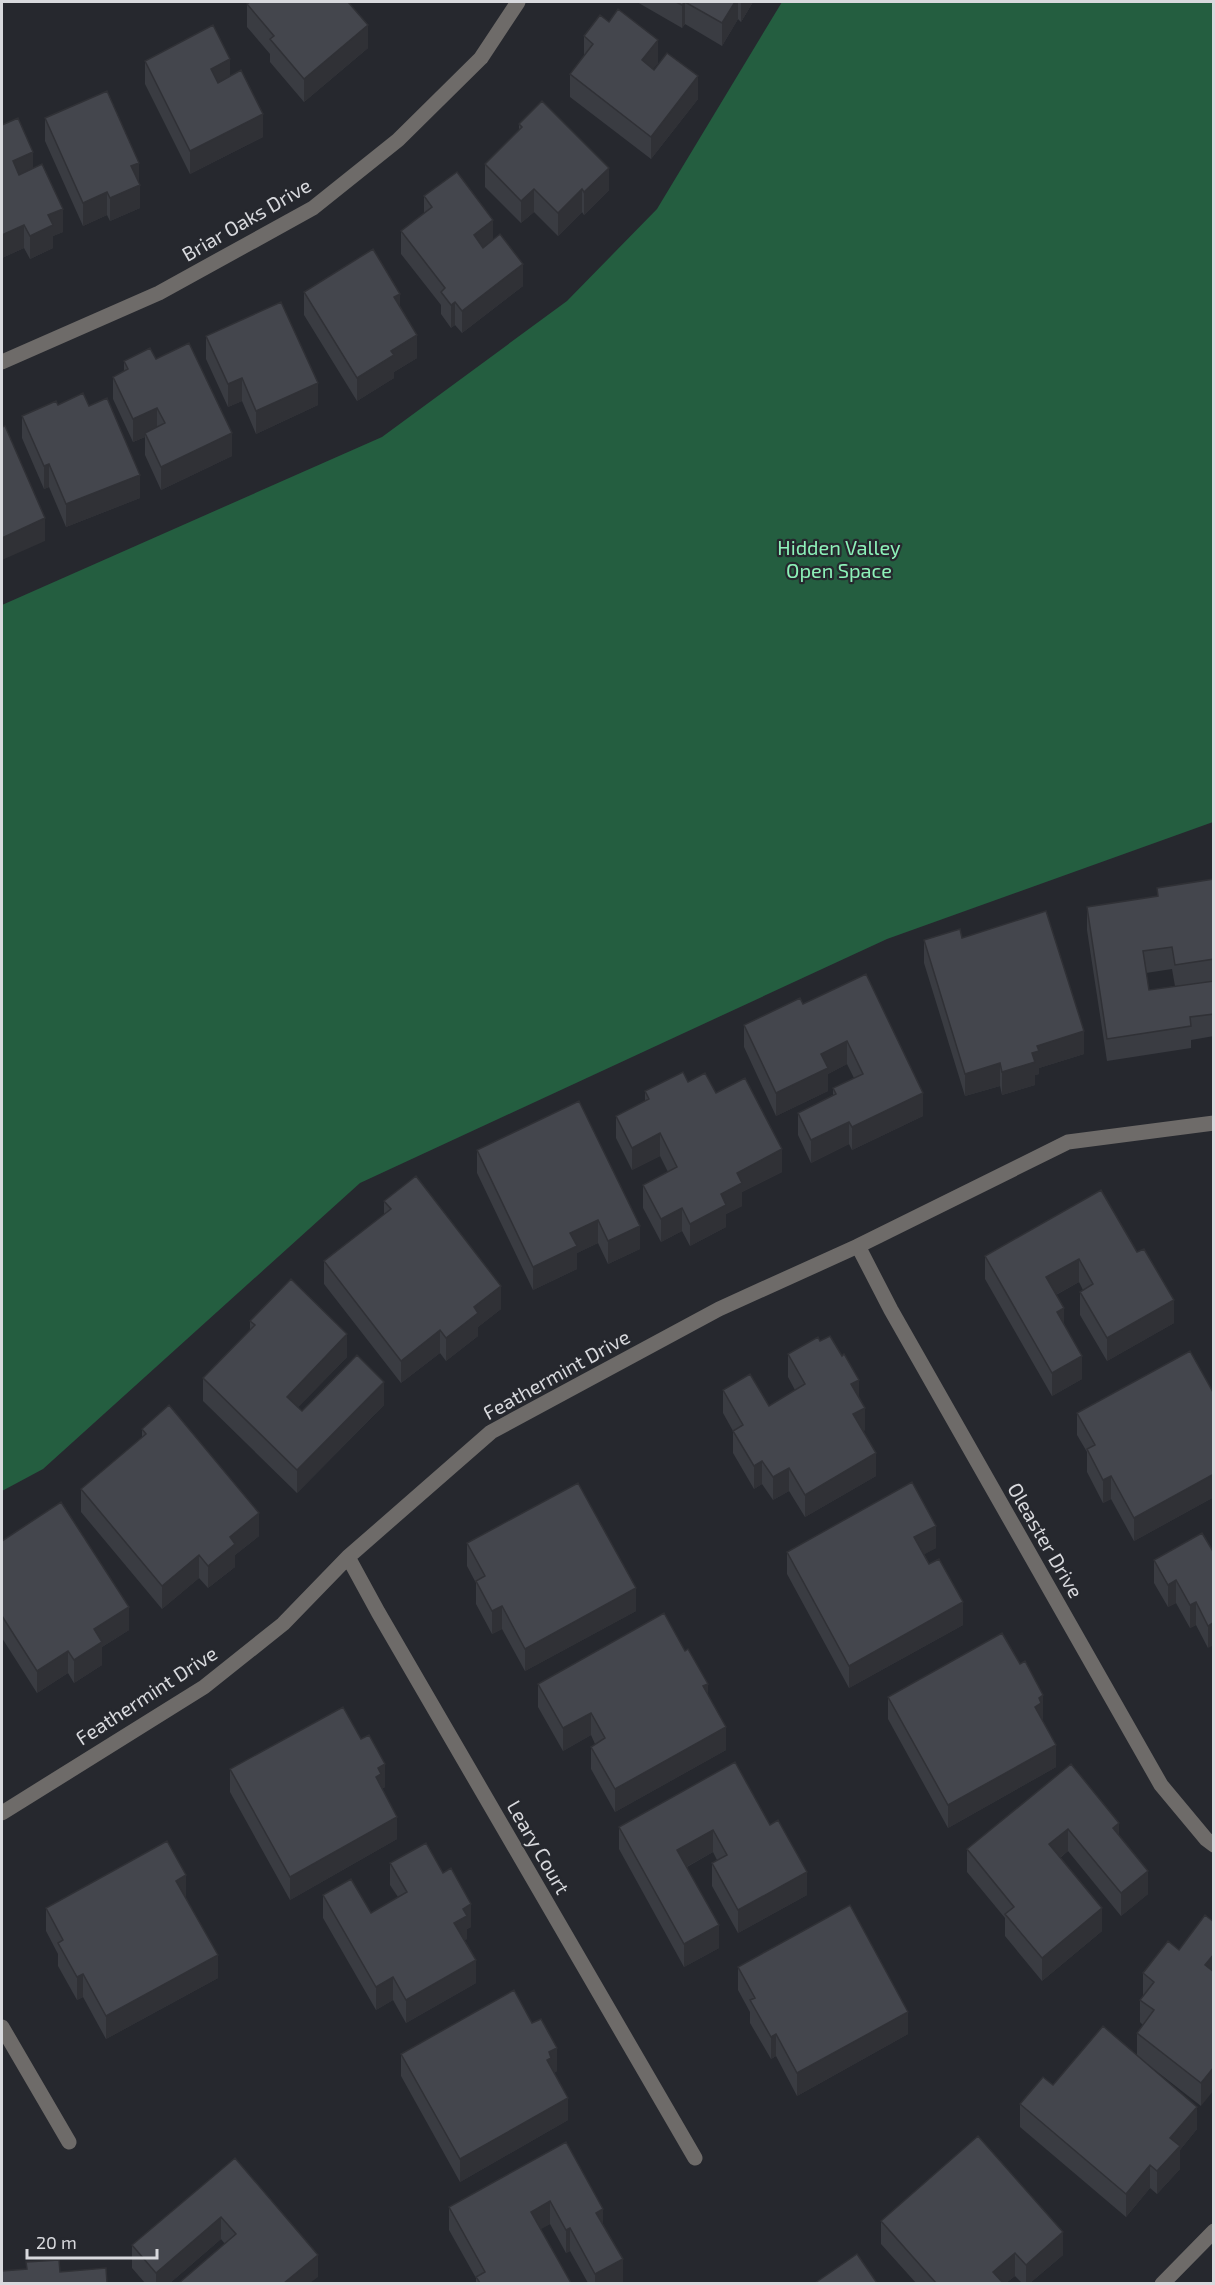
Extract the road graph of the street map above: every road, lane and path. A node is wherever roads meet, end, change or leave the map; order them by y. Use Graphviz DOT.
graph roads {
  1 [pos="518,2"];
  2 [pos="2,362"];
  3 [pos="1214,1124"];
  4 [pos="858,1246"];
  5 [pos="348,1557"];
  6 [pos="2,1813"];
  7 [pos="1214,1845"];
  8 [pos="2,2027"];
  9 [pos="69,2142"];
  10 [pos="695,2158"];
  11 [pos="1214,2231"];
  12 [pos="1162,2283"];
  1 -- 2 [label="street, Briar Oaks Drive"];
  3 -- 4 [label="street, Feathermint Drive"];
  4 -- 5 [label="street, Feathermint Drive"];
  4 -- 7 [label="street, Oleaster Drive"];
  5 -- 6 [label="street, Feathermint Drive"];
  5 -- 10 [label="street, Leary Court"];
  8 -- 9 [label="street"];
  11 -- 12 [label="street"];
}
